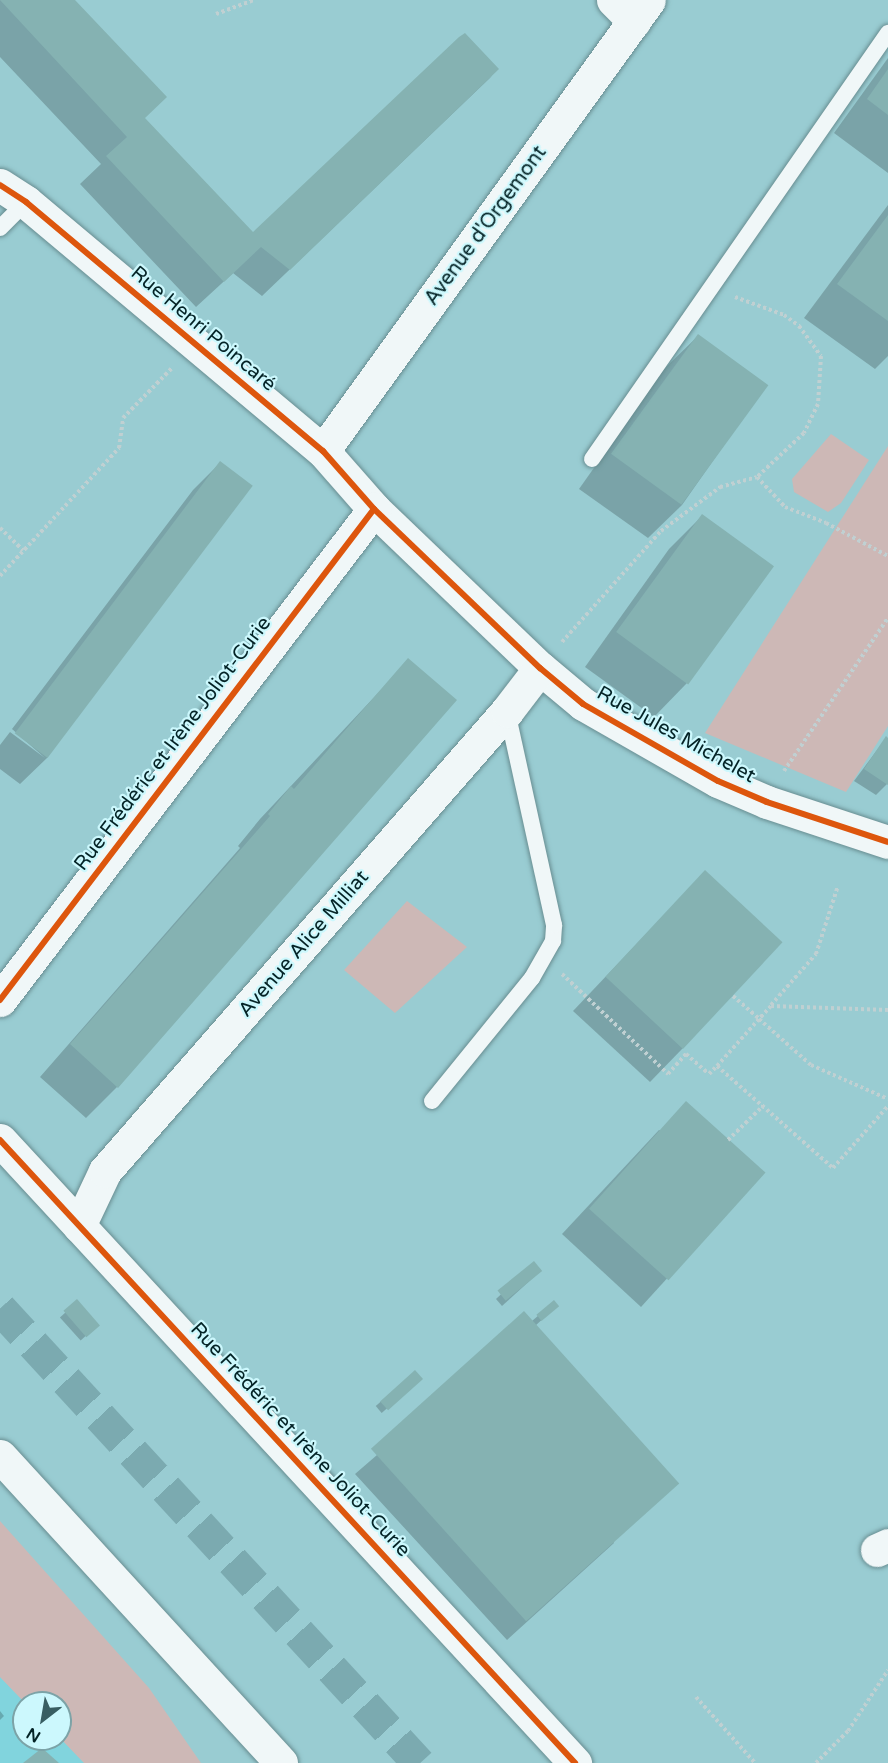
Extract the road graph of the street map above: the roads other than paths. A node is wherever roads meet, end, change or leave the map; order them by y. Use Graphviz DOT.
graph roads {
  1 [pos="632,7"];
  2 [pos="888,33"];
  3 [pos="13,193"];
  4 [pos="0,228"];
  5 [pos="323,451"];
  6 [pos="592,459"];
  7 [pos="374,509"];
  8 [pos="540,668"];
  9 [pos="507,711"];
  10 [pos="888,842"];
  11 [pos="0,1000"];
  12 [pos="432,1101"];
  13 [pos="0,1140"];
  14 [pos="79,1226"];
  15 [pos="0,1456"];
  16 [pos="281,1763"];
  17 [pos="575,1763"];
  1 -- 5 [label="main road, Avenue d'Orgemont"];
  2 -- 6 [label="lane"];
  3 -- 4 [label="lane"];
  3 -- 5 [label="main road, Rue Henri Poincaré"];
  5 -- 7 [label="main road, Rue Henri Poincaré"];
  7 -- 8 [label="main road, Rue Jules Michelet"];
  7 -- 11 [label="main road, Rue Frédéric et Irène Joliot-Curie"];
  8 -- 9 [label="main road, Avenue Alice Milliat"];
  8 -- 10 [label="main road, Rue Jules Michelet"];
  9 -- 12 [label="lane"];
  9 -- 14 [label="main road, Avenue Alice Milliat"];
  13 -- 14 [label="main road, Rue Frédéric et Irène Joliot-Curie"];
  14 -- 17 [label="main road, Rue Frédéric et Irène Joliot-Curie"];
  15 -- 16 [label="main road"];
}
